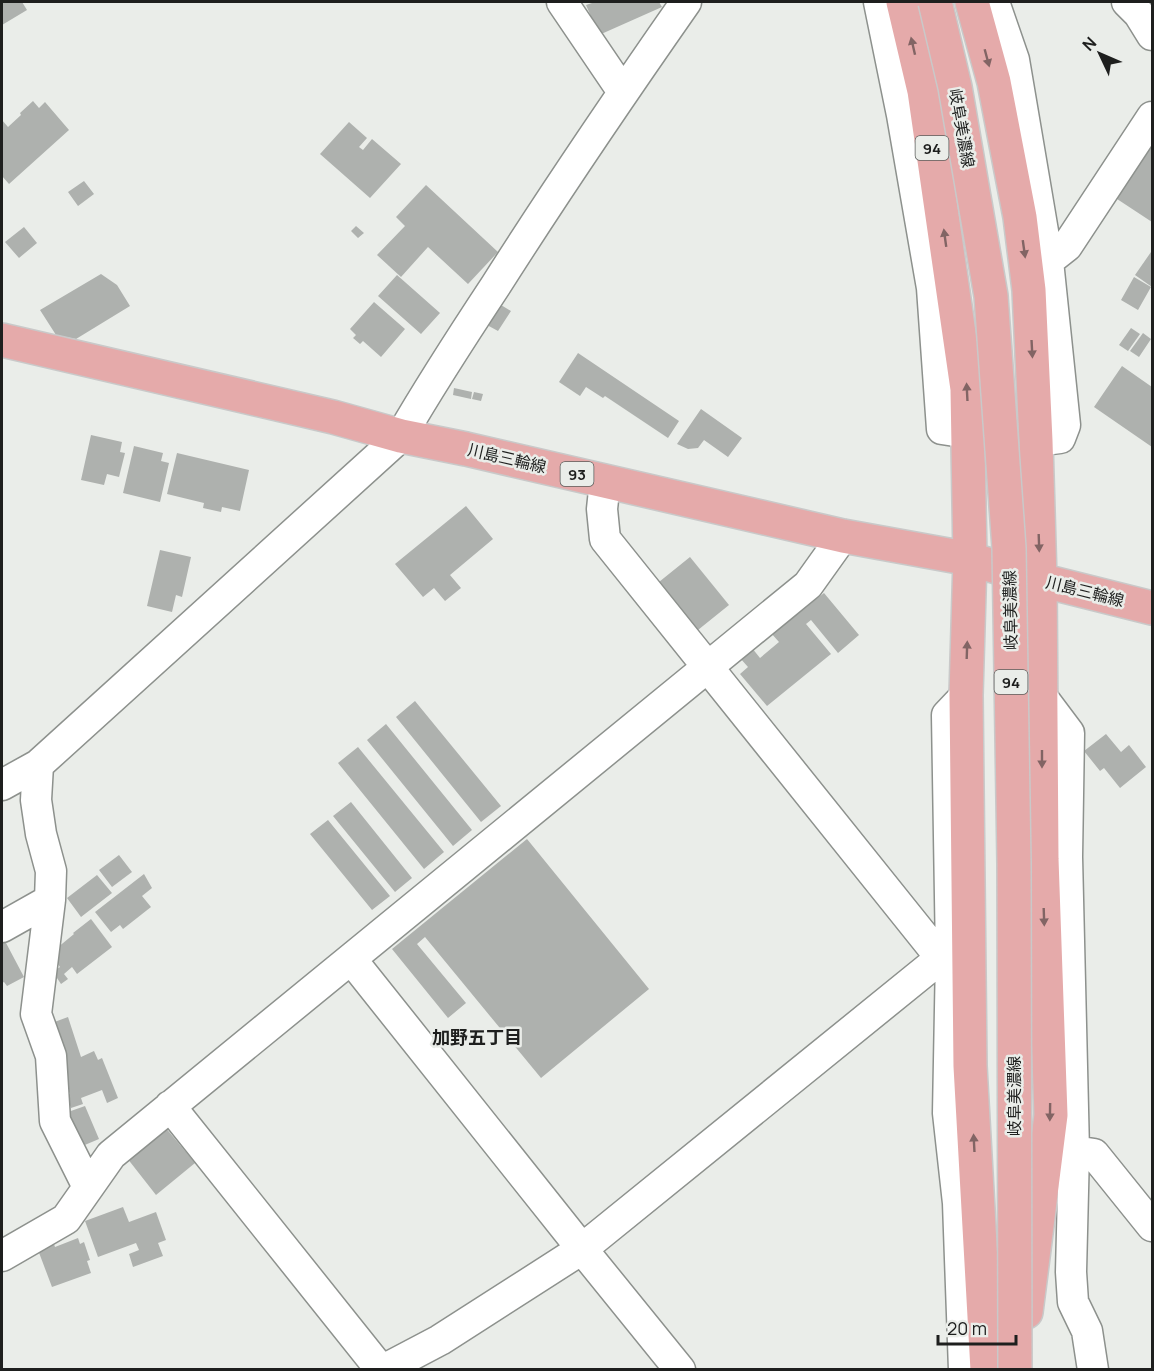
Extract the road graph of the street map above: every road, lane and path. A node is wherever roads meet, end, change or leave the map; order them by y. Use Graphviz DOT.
graph roads {
  1 [pos="562,2"];
  2 [pos="686,2"];
  3 [pos="879,2"];
  4 [pos="903,2"];
  5 [pos="935,2"];
  6 [pos="972,2"];
  7 [pos="994,2"];
  8 [pos="1127,2"];
  9 [pos="1152,35"];
  10 [pos="623,92"];
  11 [pos="1152,117"];
  12 [pos="1048,261"];
  13 [pos="2,340"];
  14 [pos="968,432"];
  15 [pos="401,436"];
  16 [pos="1036,441"];
  17 [pos="605,481"];
  18 [pos="843,536"];
  19 [pos="970,559"];
  20 [pos="1040,580"];
  21 [pos="1152,608"];
  22 [pos="707,669"];
  23 [pos="966,695"];
  24 [pos="1042,698"];
  25 [pos="38,765"];
  26 [pos="2,785"];
  27 [pos="50,900"];
  28 [pos="2,927"];
  29 [pos="946,957"];
  30 [pos="351,958"];
  31 [pos="170,1106"];
  32 [pos="1074,1150"];
  33 [pos="88,1187"];
  34 [pos="1152,1226"];
  35 [pos="582,1250"];
  36 [pos="2,1256"];
  37 [pos="382,1370"];
  38 [pos="680,1370"];
  39 [pos="964,1370"];
  40 [pos="987,1370"];
  41 [pos="1017,1370"];
  42 [pos="1093,1370"];
  1 -- 10 [label="street"];
  2 -- 10 [label="street"];
  3 -- 14 [label="street"];
  14 -- 4 [label="main road, 94, one-way"];
  5 -- 41 [label="main road, 岐阜美濃線 / 94, bridge"];
  6 -- 16 [label="main road, 94, one-way"];
  7 -- 12 [label="street"];
  8 -- 9 [label="street"];
  10 -- 15 [label="street"];
  11 -- 12 [label="street"];
  12 -- 16 [label="street"];
  13 -- 15 [label="main road, 川島三輪線 / 93"];
  14 -- 19 [label="main road, 94"];
  15 -- 17 [label="main road, 川島三輪線 / 93"];
  15 -- 25 [label="street"];
  16 -- 20 [label="main road, 94, one-way"];
  17 -- 18 [label="main road, 川島三輪線 / 93"];
  17 -- 22 [label="street"];
  18 -- 19 [label="main road, 川島三輪線 / 93"];
  18 -- 22 [label="street"];
  19 -- 20 [label="main road, 川島三輪線 / 93"];
  23 -- 19 [label="main road, 94, one-way"];
  20 -- 21 [label="main road, 川島三輪線 / 93"];
  20 -- 24 [label="main road, 94"];
  22 -- 29 [label="street"];
  22 -- 30 [label="street"];
  23 -- 29 [label="street"];
  40 -- 23 [label="main road, 94, one-way"];
  24 -- 32 [label="street"];
  24 -- 41 [label="main road, 94, one-way"];
  25 -- 26 [label="street"];
  25 -- 27 [label="street"];
  27 -- 28 [label="street"];
  27 -- 33 [label="street"];
  29 -- 35 [label="street"];
  29 -- 39 [label="street"];
  30 -- 31 [label="street"];
  30 -- 35 [label="street"];
  31 -- 33 [label="street"];
  31 -- 37 [label="street"];
  32 -- 34 [label="street"];
  32 -- 42 [label="street"];
  33 -- 36 [label="street"];
  35 -- 37 [label="street"];
  35 -- 38 [label="street"];
}
